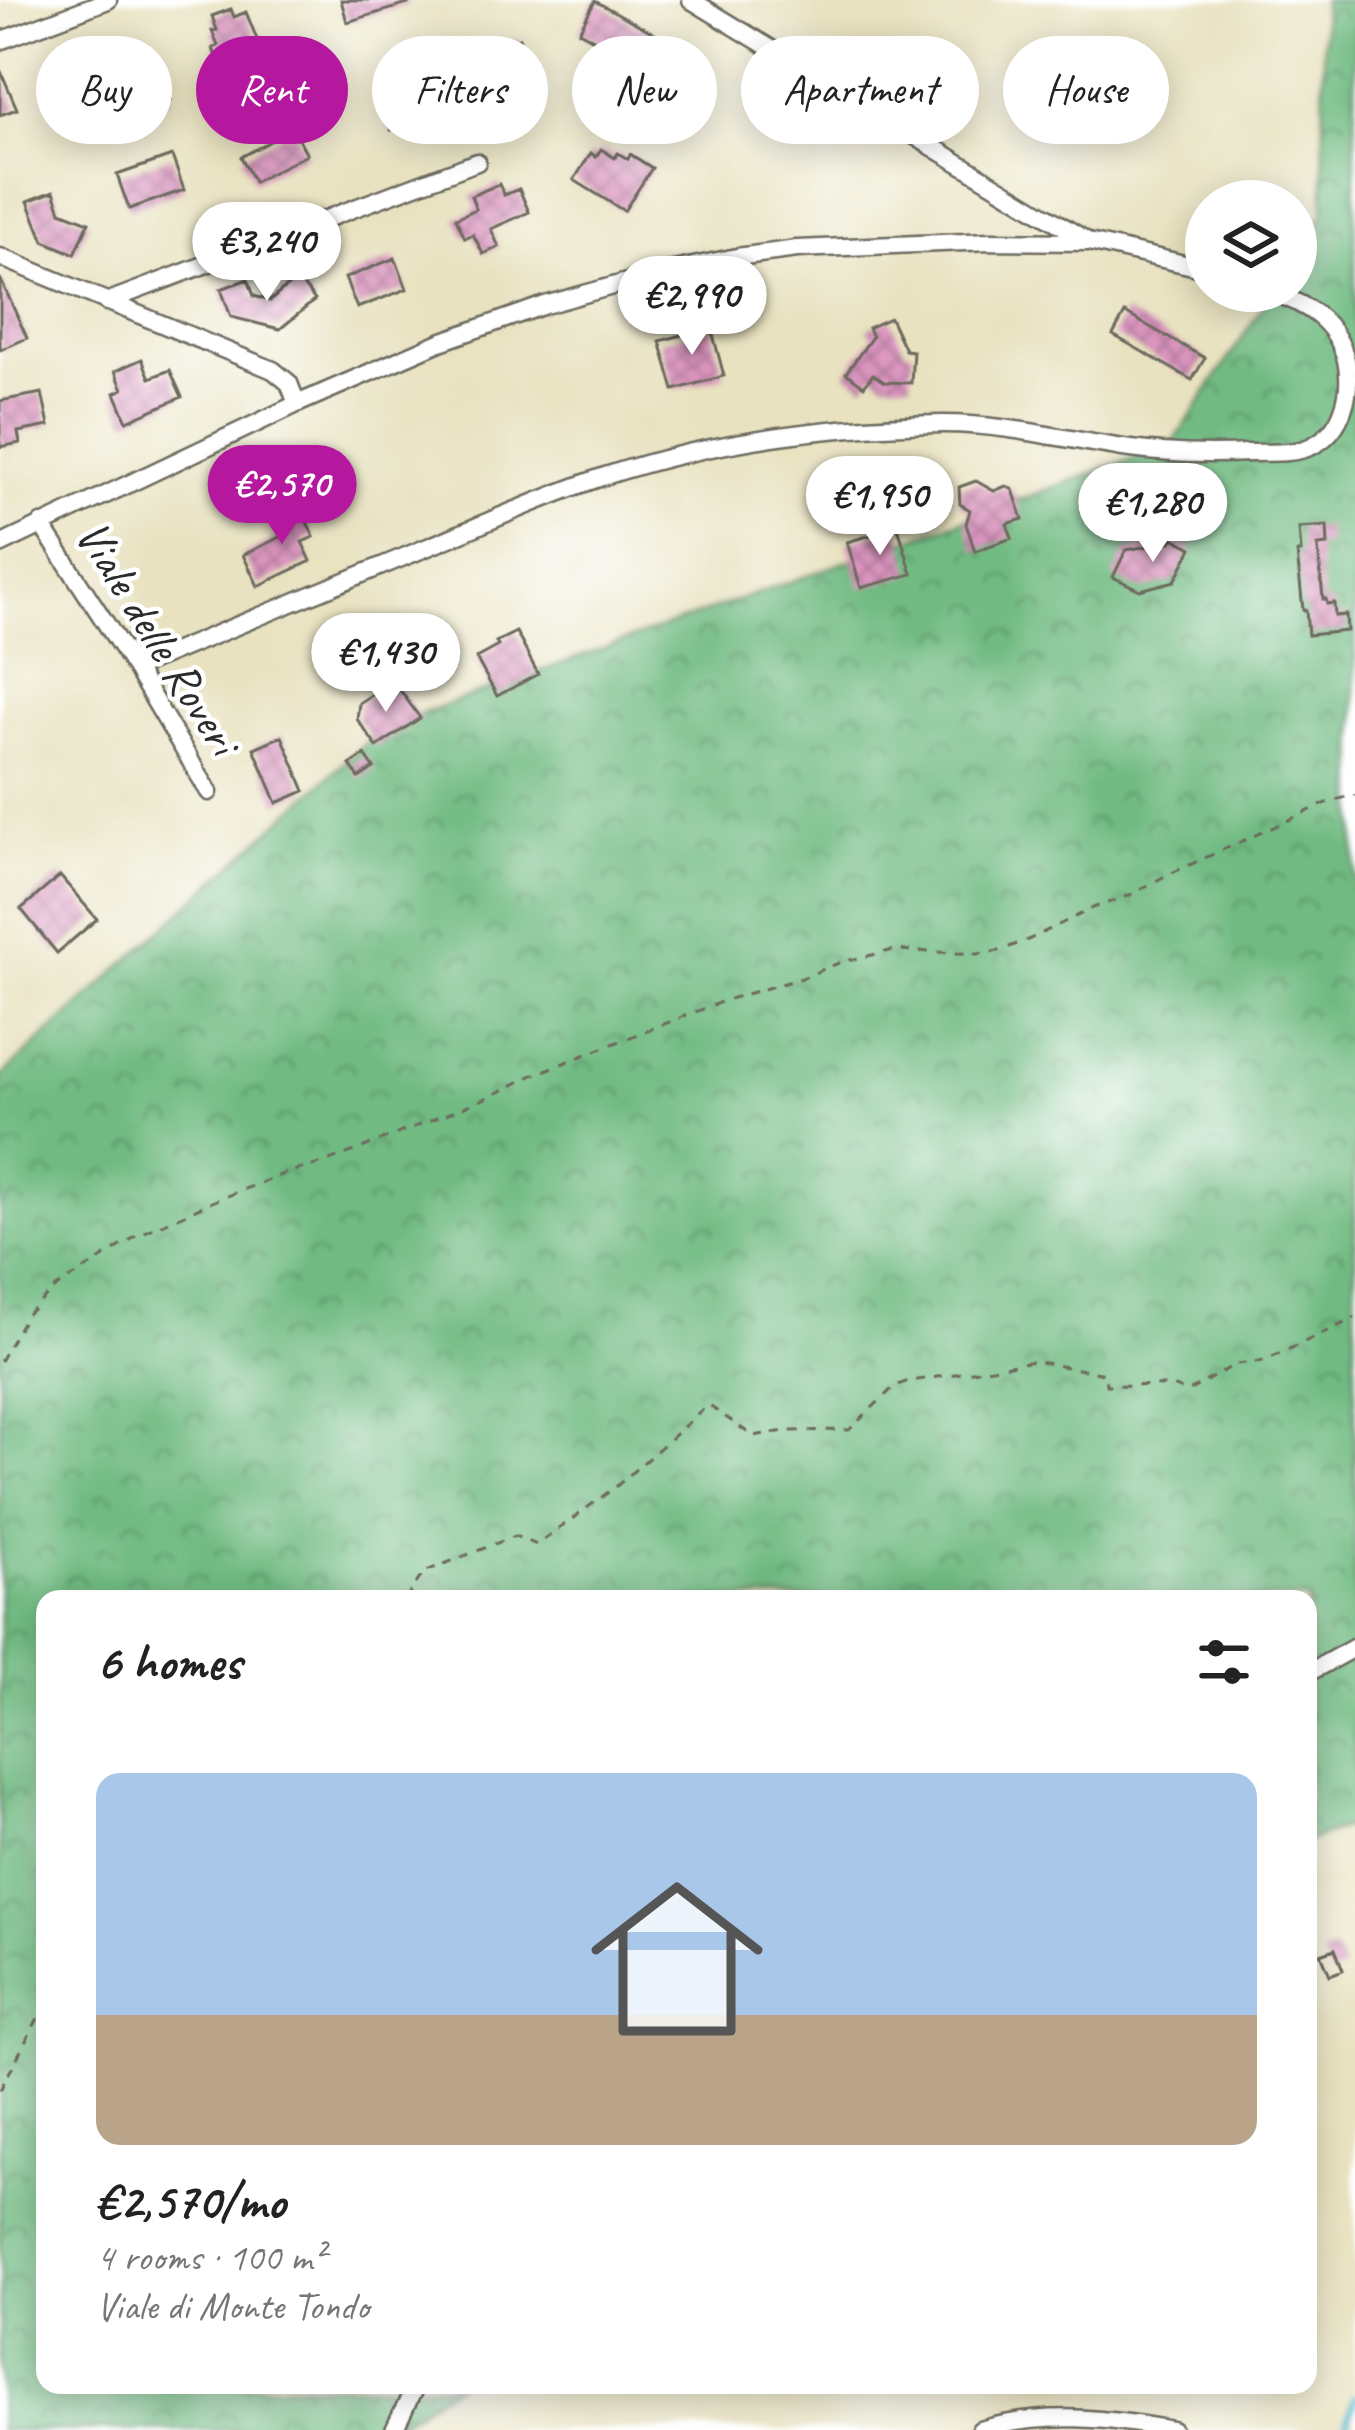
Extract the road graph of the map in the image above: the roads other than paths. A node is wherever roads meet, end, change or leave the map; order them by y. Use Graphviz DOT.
graph roads {
  1 [pos="108,0"];
  2 [pos="691,0"];
  3 [pos="0,41"];
  4 [pos="477,162"];
  5 [pos="1089,242"];
  6 [pos="0,257"];
  7 [pos="1185,263"];
  8 [pos="106,302"];
  9 [pos="1314,312"];
  10 [pos="297,404"];
  11 [pos="41,524"];
  12 [pos="0,545"];
  13 [pos="135,668"];
  14 [pos="209,792"];
  15 [pos="1355,1647"];
  16 [pos="1317,1668"];
  17 [pos="412,2394"];
  18 [pos="394,2430"];
  19 [pos="980,2430"];
  20 [pos="1173,2430"];
  1 -- 3 [label="street"];
  2 -- 5 [label="street"];
  4 -- 8 [label="street"];
  5 -- 7 [label="street"];
  5 -- 10 [label="street"];
  6 -- 8 [label="street"];
  8 -- 10 [label="street"];
  9 -- 13 [label="street"];
  10 -- 11 [label="street"];
  11 -- 12 [label="street"];
  11 -- 13 [label="street, Viale delle Roveri"];
  13 -- 14 [label="street, Viale delle Roveri"];
  15 -- 16 [label="street"];
  17 -- 18 [label="street"];
  19 -- 20 [label="street"];
}
